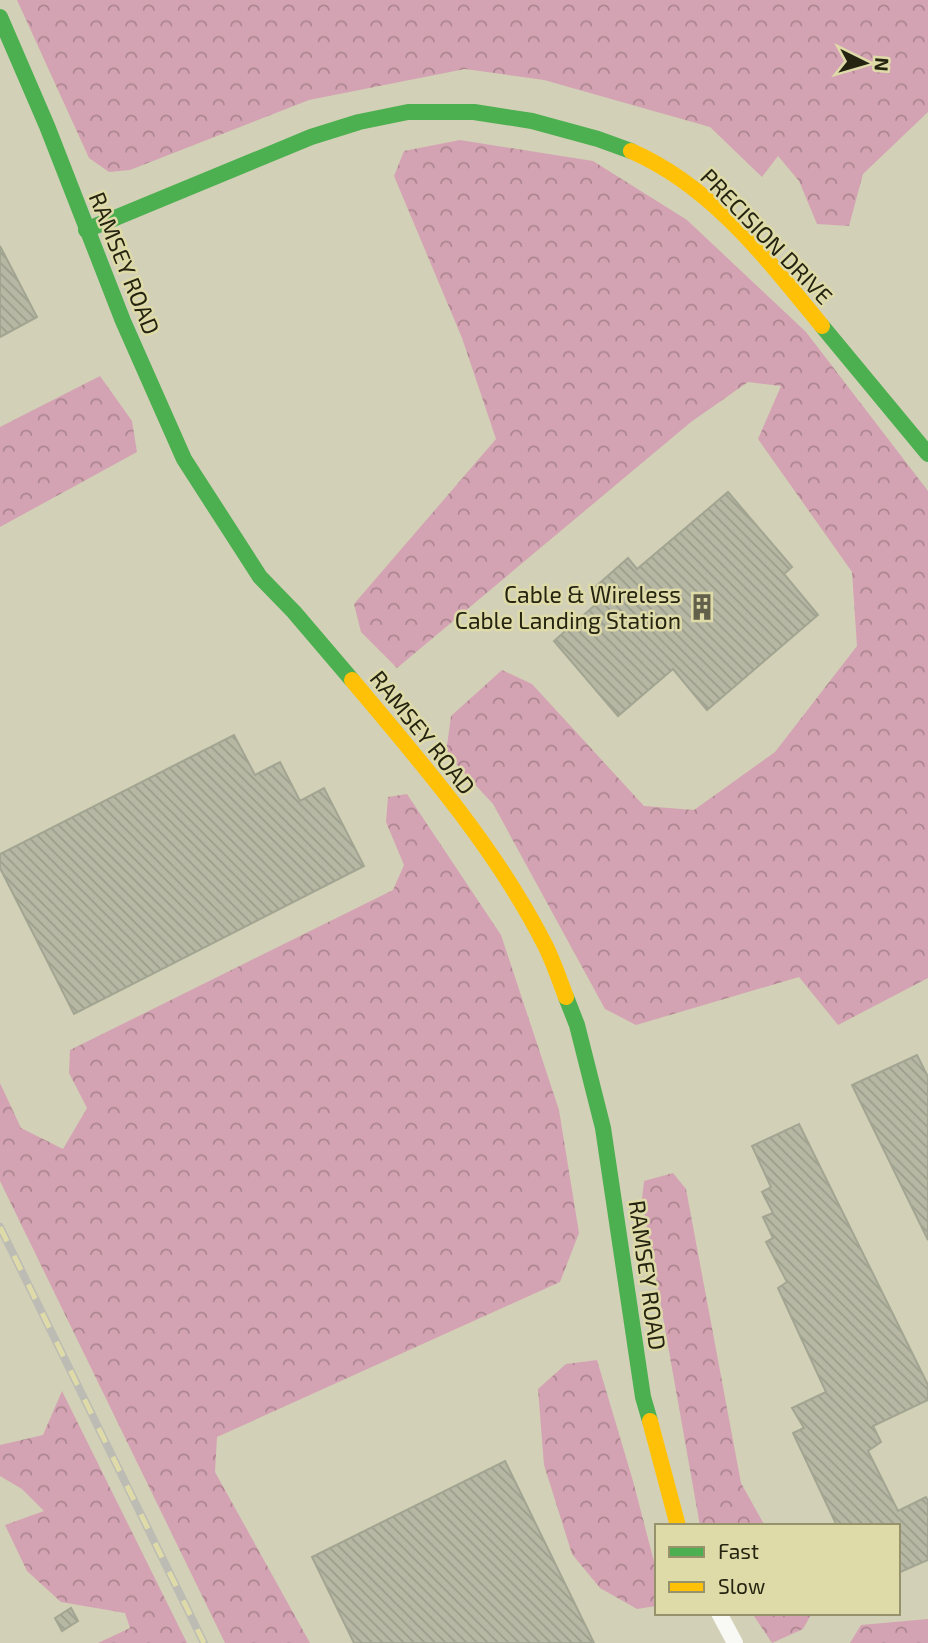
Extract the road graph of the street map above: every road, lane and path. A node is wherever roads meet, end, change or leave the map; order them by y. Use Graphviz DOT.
graph roads {
  1 [pos="0,17"];
  2 [pos="86,230"];
  3 [pos="928,454"];
  4 [pos="677,1524"];
  5 [pos="720,1615"];
  6 [pos="736,1643"];
  1 -- 2 [label="street, RAMSEY ROAD"];
  2 -- 3 [label="street, PRECISION DRIVE"];
  2 -- 4 [label="street, RAMSEY ROAD"];
  5 -- 6 [label="street"];
}
